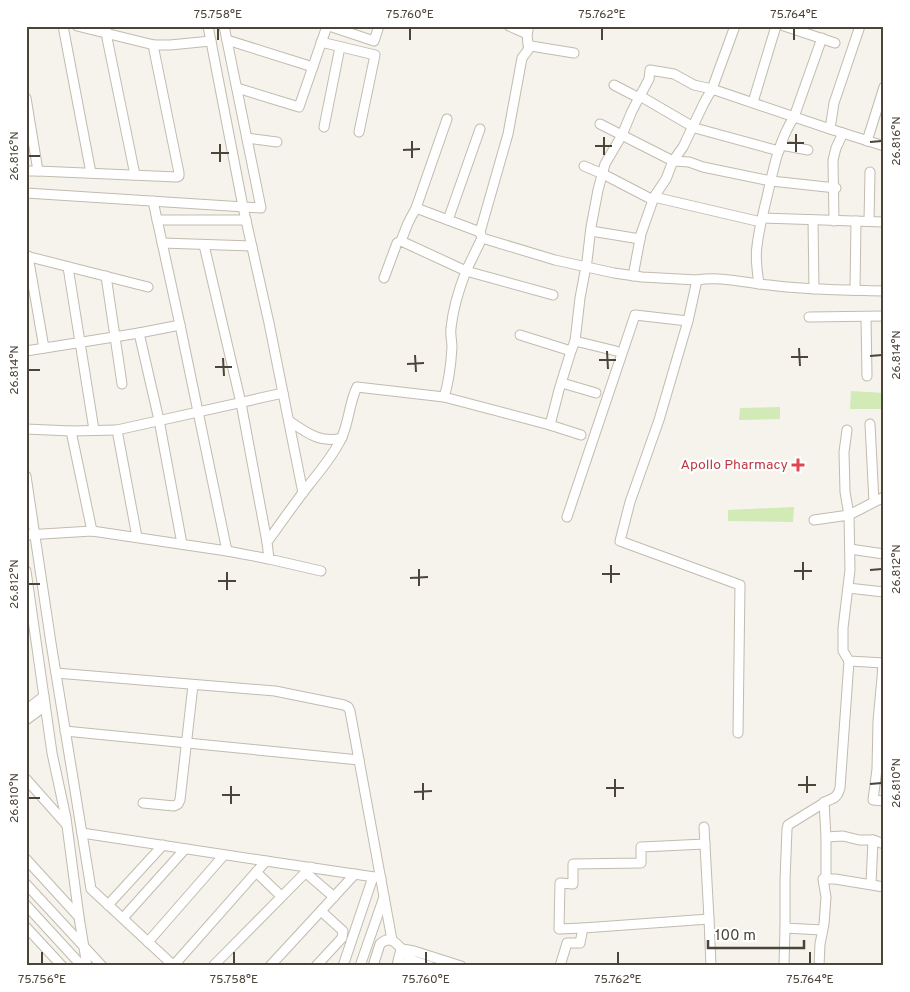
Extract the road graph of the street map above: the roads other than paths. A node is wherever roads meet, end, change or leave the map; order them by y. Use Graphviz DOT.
graph roads {
  1 [pos="63,26"];
  2 [pos="77,26"];
  3 [pos="208,26"];
  4 [pos="224,26"];
  5 [pos="328,26"];
  6 [pos="379,26"];
  7 [pos="509,26"];
  8 [pos="735,26"];
  9 [pos="776,26"];
  10 [pos="784,26"];
  11 [pos="860,26"];
  12 [pos="528,30"];
  13 [pos="108,33"];
  14 [pos="822,38"];
  15 [pos="227,40"];
  16 [pos="211,41"];
  17 [pos="321,42"];
  18 [pos="835,43"];
  19 [pos="154,45"];
  20 [pos="530,46"];
  21 [pos="340,47"];
  22 [pos="574,53"];
  23 [pos="313,66"];
  24 [pos="614,84"];
  25 [pos="884,87"];
  26 [pos="237,88"];
  27 [pos="712,89"];
  28 [pos="639,97"];
  29 [pos="26,98"];
  30 [pos="752,102"];
  31 [pos="794,117"];
  32 [pos="447,119"];
  33 [pos="600,124"];
  34 [pos="324,127"];
  35 [pos="693,127"];
  36 [pos="480,129"];
  37 [pos="830,129"];
  38 [pos="359,132"];
  39 [pos="843,133"];
  40 [pos="622,135"];
  41 [pos="247,138"];
  42 [pos="868,141"];
  43 [pos="277,142"];
  44 [pos="884,146"];
  45 [pos="780,148"];
  46 [pos="808,150"];
  47 [pos="673,161"];
  48 [pos="584,166"];
  49 [pos="26,171"];
  50 [pos="38,171"];
  51 [pos="870,172"];
  52 [pos="91,173"];
  53 [pos="604,174"];
  54 [pos="136,176"];
  55 [pos="771,181"];
  56 [pos="835,188"];
  57 [pos="26,193"];
  58 [pos="654,199"];
  59 [pos="153,201"];
  60 [pos="243,207"];
  61 [pos="416,208"];
  62 [pos="157,220"];
  63 [pos="246,220"];
  64 [pos="448,220"];
  65 [pos="762,220"];
  66 [pos="813,220"];
  67 [pos="834,220"];
  68 [pos="856,221"];
  69 [pos="869,221"];
  70 [pos="884,222"];
  71 [pos="591,231"];
  72 [pos="481,235"];
  73 [pos="640,239"];
  74 [pos="401,241"];
  75 [pos="162,243"];
  76 [pos="204,245"];
  77 [pos="252,246"];
  78 [pos="27,256"];
  79 [pos="68,267"];
  80 [pos="586,268"];
  81 [pos="466,272"];
  82 [pos="106,276"];
  83 [pos="633,276"];
  84 [pos="384,278"];
  85 [pos="696,280"];
  86 [pos="759,284"];
  87 [pos="148,287"];
  88 [pos="814,289"];
  89 [pos="855,290"];
  90 [pos="884,291"];
  91 [pos="552,295"];
  92 [pos="884,316"];
  93 [pos="866,317"];
  94 [pos="809,318"];
  95 [pos="688,321"];
  96 [pos="180,325"];
  97 [pos="139,333"];
  98 [pos="520,335"];
  99 [pos="115,337"];
  100 [pos="80,342"];
  101 [pos="576,342"];
  102 [pos="44,348"];
  103 [pos="26,351"];
  104 [pos="571,351"];
  105 [pos="616,351"];
  106 [pos="866,376"];
  107 [pos="562,383"];
  108 [pos="122,384"];
  109 [pos="596,393"];
  110 [pos="283,394"];
  111 [pos="444,397"];
  112 [pos="241,403"];
  113 [pos="198,412"];
  114 [pos="159,420"];
  115 [pos="289,421"];
  116 [pos="870,424"];
  117 [pos="550,425"];
  118 [pos="26,429"];
  119 [pos="71,430"];
  120 [pos="94,430"];
  121 [pos="117,430"];
  122 [pos="847,430"];
  123 [pos="581,435"];
  124 [pos="342,438"];
  125 [pos="26,476"];
  126 [pos="303,493"];
  127 [pos="884,498"];
  128 [pos="874,502"];
  129 [pos="849,515"];
  130 [pos="567,517"];
  131 [pos="814,520"];
  132 [pos="92,531"];
  133 [pos="31,534"];
  134 [pos="138,537"];
  135 [pos="267,542"];
  136 [pos="182,544"];
  137 [pos="850,549"];
  138 [pos="227,551"];
  139 [pos="884,554"];
  140 [pos="270,559"];
  141 [pos="26,571"];
  142 [pos="321,571"];
  143 [pos="27,585"];
  144 [pos="848,588"];
  145 [pos="884,592"];
  146 [pos="849,661"];
  147 [pos="883,663"];
  148 [pos="56,672"];
  149 [pos="193,685"];
  150 [pos="60,700"];
  151 [pos="45,701"];
  152 [pos="26,710"];
  153 [pos="26,720"];
  154 [pos="66,731"];
  155 [pos="738,733"];
  156 [pos="187,743"];
  157 [pos="359,760"];
  158 [pos="880,775"];
  159 [pos="26,779"];
  160 [pos="884,801"];
  161 [pos="824,802"];
  162 [pos="143,804"];
  163 [pos="67,824"];
  164 [pos="704,827"];
  165 [pos="82,833"];
  166 [pos="826,837"];
  167 [pos="873,840"];
  168 [pos="705,844"];
  169 [pos="884,844"];
  170 [pos="163,845"];
  171 [pos="185,849"];
  172 [pos="224,855"];
  173 [pos="26,859"];
  174 [pos="266,862"];
  175 [pos="308,870"];
  176 [pos="256,872"];
  177 [pos="355,874"];
  178 [pos="377,877"];
  179 [pos="826,879"];
  180 [pos="26,884"];
  181 [pos="871,884"];
  182 [pos="884,887"];
  183 [pos="281,896"];
  184 [pos="334,897"];
  185 [pos="384,897"];
  186 [pos="26,905"];
  187 [pos="108,905"];
  188 [pos="321,911"];
  189 [pos="79,918"];
  190 [pos="123,918"];
  191 [pos="709,920"];
  192 [pos="26,927"];
  193 [pos="583,928"];
  194 [pos="785,928"];
  195 [pos="822,930"];
  196 [pos="392,940"];
  197 [pos="148,942"];
  198 [pos="84,946"];
  199 [pos="401,949"];
  200 [pos="62,966"];
  201 [pos="82,966"];
  202 [pos="87,966"];
  203 [pos="102,966"];
  204 [pos="174,966"];
  205 [pos="213,966"];
  206 [pos="270,966"];
  207 [pos="316,966"];
  208 [pos="343,966"];
  209 [pos="360,966"];
  210 [pos="373,966"];
  211 [pos="397,966"];
  212 [pos="411,966"];
  213 [pos="430,966"];
  214 [pos="461,966"];
  215 [pos="560,966"];
  216 [pos="711,966"];
  217 [pos="784,966"];
  218 [pos="819,966"];
  1 -- 52 [label="street"];
  2 -- 13 [label="street"];
  3 -- 16 [label="street"];
  4 -- 15 [label="street"];
  5 -- 6 [label="street"];
  5 -- 17 [label="street"];
  7 -- 12 [label="street"];
  8 -- 27 [label="street"];
  9 -- 30 [label="street"];
  10 -- 14 [label="street"];
  11 -- 37 [label="street"];
  12 -- 20 [label="street"];
  13 -- 19 [label="street"];
  13 -- 54 [label="street"];
  14 -- 18 [label="street"];
  14 -- 31 [label="street"];
  15 -- 23 [label="street"];
  15 -- 26 [label="street"];
  16 -- 19 [label="street"];
  16 -- 60 [label="street"];
  17 -- 21 [label="street"];
  17 -- 23 [label="street"];
  19 -- 54 [label="street"];
  20 -- 22 [label="street"];
  20 -- 72 [label="street"];
  21 -- 34 [label="street"];
  21 -- 38 [label="street"];
  23 -- 26 [label="street"];
  24 -- 28 [label="street"];
  25 -- 42 [label="street"];
  26 -- 41 [label="street"];
  27 -- 28 [label="street"];
  27 -- 30 [label="street"];
  27 -- 35 [label="street"];
  28 -- 35 [label="street"];
  28 -- 40 [label="street"];
  29 -- 50 [label="street"];
  30 -- 31 [label="street"];
  31 -- 37 [label="street"];
  31 -- 45 [label="street"];
  32 -- 61 [label="street"];
  33 -- 40 [label="street"];
  35 -- 45 [label="street"];
  35 -- 47 [label="street"];
  36 -- 64 [label="street"];
  37 -- 39 [label="street"];
  39 -- 42 [label="street"];
  39 -- 56 [label="street"];
  40 -- 47 [label="street"];
  40 -- 53 [label="street"];
  41 -- 43 [label="street"];
  41 -- 60 [label="street"];
  42 -- 44 [label="street"];
  45 -- 46 [label="street"];
  45 -- 55 [label="street"];
  47 -- 55 [label="street"];
  47 -- 58 [label="street"];
  48 -- 53 [label="street"];
  49 -- 50 [label="street"];
  50 -- 52 [label="street"];
  51 -- 69 [label="street"];
  52 -- 54 [label="street"];
  53 -- 58 [label="street"];
  53 -- 71 [label="street"];
  55 -- 56 [label="street"];
  55 -- 65 [label="street"];
  56 -- 67 [label="street"];
  57 -- 59 [label="street"];
  58 -- 65 [label="street"];
  58 -- 73 [label="street"];
  59 -- 60 [label="street"];
  59 -- 62 [label="street"];
  60 -- 63 [label="street"];
  61 -- 64 [label="street"];
  61 -- 74 [label="street"];
  62 -- 63 [label="street"];
  62 -- 75 [label="street"];
  63 -- 77 [label="street"];
  64 -- 72 [label="street"];
  65 -- 66 [label="street"];
  65 -- 86 [label="street"];
  66 -- 67 [label="street"];
  66 -- 88 [label="street"];
  67 -- 68 [label="street"];
  68 -- 69 [label="street"];
  68 -- 89 [label="street"];
  69 -- 70 [label="street"];
  71 -- 73 [label="street"];
  71 -- 80 [label="street"];
  72 -- 80 [label="street"];
  72 -- 81 [label="street"];
  73 -- 83 [label="street"];
  74 -- 81 [label="street"];
  74 -- 84 [label="street"];
  75 -- 76 [label="street"];
  75 -- 96 [label="street"];
  76 -- 77 [label="street"];
  76 -- 112 [label="street"];
  77 -- 110 [label="street"];
  78 -- 79 [label="street"];
  78 -- 102 [label="street"];
  79 -- 82 [label="street"];
  79 -- 100 [label="street"];
  80 -- 83 [label="street"];
  80 -- 101 [label="street"];
  81 -- 91 [label="street"];
  81 -- 111 [label="street"];
  82 -- 87 [label="street"];
  82 -- 99 [label="street"];
  83 -- 85 [label="street"];
  85 -- 86 [label="street"];
  85 -- 95 [label="street"];
  86 -- 88 [label="street"];
  88 -- 89 [label="street"];
  89 -- 90 [label="street"];
  92 -- 93 [label="street"];
  93 -- 94 [label="street"];
  93 -- 106 [label="street"];
  95 -- 130 [label="street"];
  95 -- 155 [label="street"];
  96 -- 97 [label="street"];
  96 -- 113 [label="street"];
  97 -- 99 [label="street"];
  97 -- 114 [label="street"];
  98 -- 104 [label="street"];
  99 -- 100 [label="street"];
  99 -- 108 [label="street"];
  100 -- 102 [label="street"];
  100 -- 120 [label="street"];
  101 -- 104 [label="street"];
  101 -- 105 [label="street"];
  102 -- 103 [label="street"];
  104 -- 107 [label="street"];
  107 -- 109 [label="street"];
  107 -- 117 [label="street"];
  110 -- 112 [label="street"];
  110 -- 115 [label="street"];
  111 -- 117 [label="street"];
  111 -- 124 [label="street"];
  112 -- 113 [label="street"];
  112 -- 135 [label="street"];
  113 -- 114 [label="street"];
  113 -- 138 [label="street"];
  114 -- 121 [label="street"];
  114 -- 136 [label="street"];
  115 -- 124 [label="street"];
  115 -- 126 [label="street"];
  116 -- 128 [label="street"];
  117 -- 123 [label="street"];
  118 -- 119 [label="street"];
  119 -- 120 [label="street"];
  119 -- 132 [label="street"];
  120 -- 121 [label="street"];
  121 -- 134 [label="street"];
  122 -- 129 [label="street"];
  124 -- 126 [label="street"];
  125 -- 133 [label="street"];
  126 -- 135 [label="street"];
  127 -- 128 [label="street"];
  128 -- 129 [label="street"];
  129 -- 131 [label="street"];
  129 -- 137 [label="street"];
  132 -- 133 [label="street"];
  132 -- 134 [label="street"];
  133 -- 148 [label="street"];
  134 -- 136 [label="street"];
  135 -- 140 [label="street"];
  136 -- 138 [label="street"];
  137 -- 139 [label="street"];
  137 -- 144 [label="street"];
  138 -- 140 [label="street"];
  140 -- 142 [label="street"];
  141 -- 143 [label="street"];
  143 -- 151 [label="street"];
  144 -- 145 [label="street"];
  144 -- 146 [label="street"];
  146 -- 147 [label="street"];
  146 -- 161 [label="street"];
  147 -- 158 [label="street"];
  148 -- 149 [label="street"];
  148 -- 150 [label="street"];
  149 -- 156 [label="street"];
  149 -- 157 [label="street"];
  150 -- 151 [label="street"];
  150 -- 154 [label="street"];
  151 -- 152 [label="street"];
  151 -- 153 [label="street"];
  151 -- 163 [label="street"];
  154 -- 156 [label="street"];
  154 -- 165 [label="street"];
  156 -- 157 [label="street"];
  156 -- 162 [label="street"];
  157 -- 178 [label="street"];
  158 -- 160 [label="street"];
  159 -- 163 [label="street"];
  161 -- 166 [label="street"];
  161 -- 194 [label="street"];
  163 -- 189 [label="street"];
  164 -- 168 [label="street"];
  165 -- 170 [label="street"];
  165 -- 187 [label="street"];
  166 -- 167 [label="street"];
  166 -- 179 [label="street"];
  167 -- 169 [label="street"];
  167 -- 181 [label="street"];
  168 -- 191 [label="street"];
  168 -- 193 [label="street"];
  170 -- 171 [label="street"];
  170 -- 187 [label="street"];
  171 -- 172 [label="street"];
  171 -- 190 [label="street"];
  172 -- 174 [label="street"];
  172 -- 197 [label="street"];
  173 -- 189 [label="street"];
  174 -- 175 [label="street"];
  174 -- 176 [label="street"];
  175 -- 177 [label="street"];
  175 -- 183 [label="street"];
  175 -- 184 [label="street"];
  176 -- 183 [label="street"];
  176 -- 204 [label="street"];
  177 -- 178 [label="street"];
  177 -- 184 [label="street"];
  178 -- 185 [label="street"];
  178 -- 208 [label="street"];
  179 -- 181 [label="street"];
  179 -- 195 [label="street"];
  180 -- 198 [label="street"];
  181 -- 182 [label="street"];
  183 -- 205 [label="street"];
  184 -- 188 [label="street"];
  185 -- 196 [label="street"];
  185 -- 209 [label="street"];
  186 -- 201 [label="street"];
  187 -- 190 [label="street"];
  188 -- 206 [label="street"];
  188 -- 207 [label="street"];
  189 -- 198 [label="street"];
  190 -- 197 [label="street"];
  191 -- 193 [label="street"];
  191 -- 216 [label="street"];
  192 -- 200 [label="street"];
  193 -- 215 [label="street"];
  194 -- 195 [label="street"];
  194 -- 217 [label="street"];
  195 -- 218 [label="street"];
  196 -- 199 [label="street"];
  196 -- 210 [label="street"];
  197 -- 204 [label="street"];
  198 -- 202 [label="street"];
  198 -- 203 [label="street"];
  199 -- 211 [label="street"];
  199 -- 213 [label="street"];
  199 -- 214 [label="street"];
  211 -- 212 [label="street"];
}
